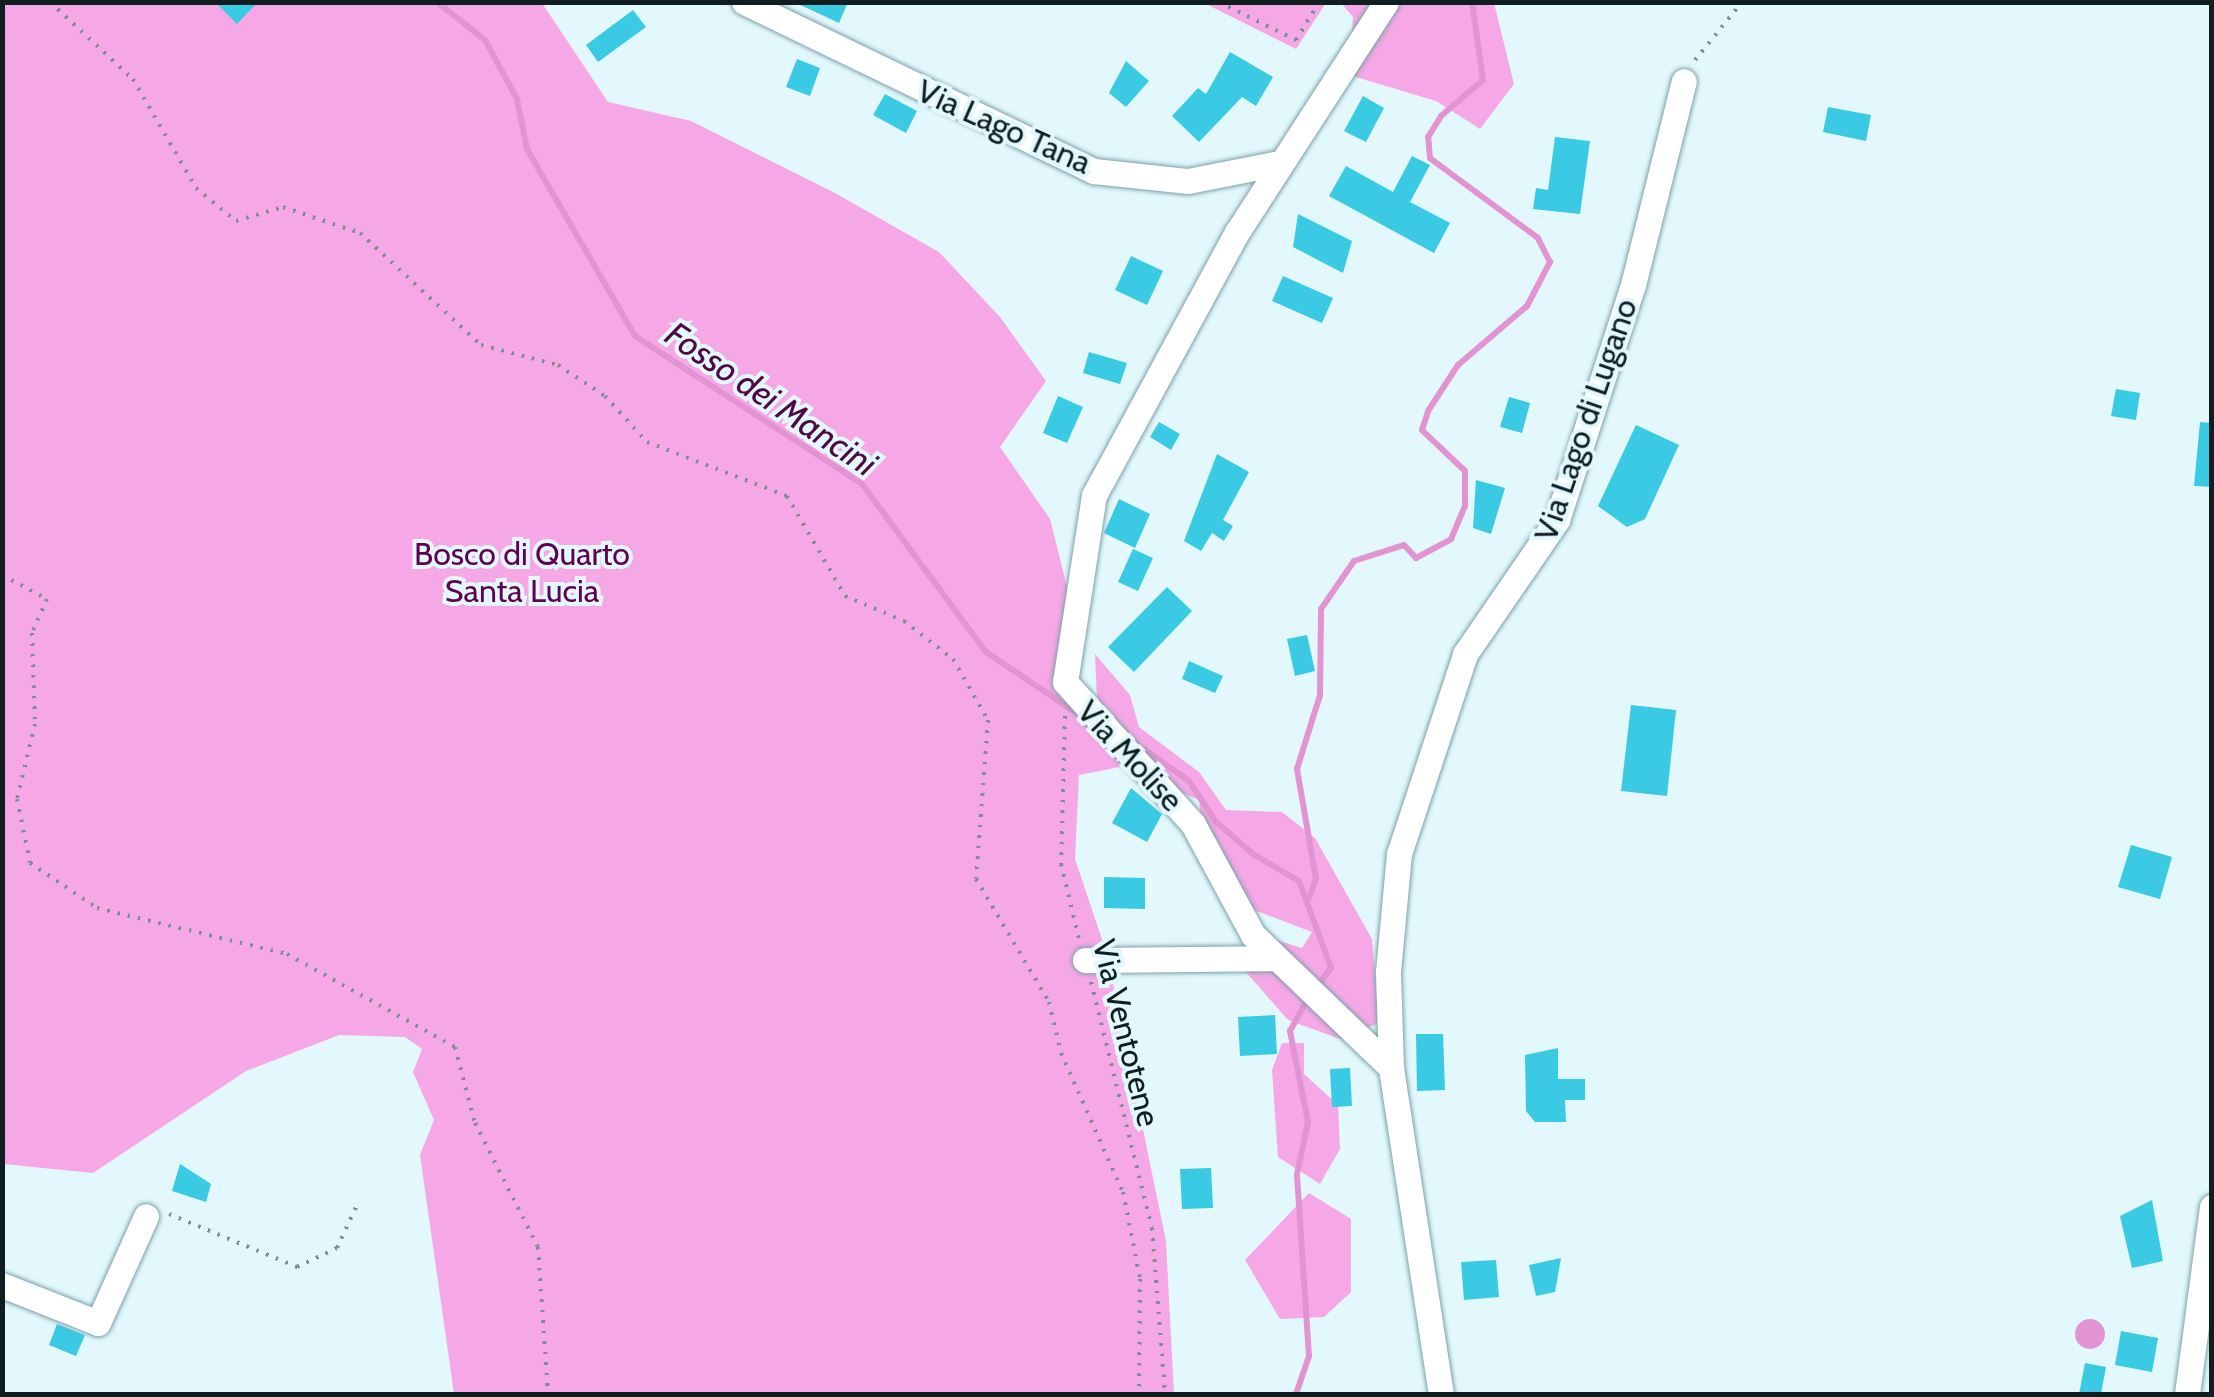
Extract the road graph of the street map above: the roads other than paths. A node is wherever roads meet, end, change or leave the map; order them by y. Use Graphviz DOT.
graph roads {
  1 [pos="744,2"];
  2 [pos="1386,2"];
  3 [pos="1684,82"];
  4 [pos="1279,163"];
  5 [pos="1274,958"];
  6 [pos="1084,960"];
  7 [pos="1391,1068"];
  8 [pos="2212,1207"];
  9 [pos="146,1216"];
  10 [pos="2,1285"];
  11 [pos="2206,1317"];
  12 [pos="1442,1394"];
  13 [pos="2188,1394"];
  1 -- 4 [label="street, Via Lago Tana"];
  2 -- 4 [label="street, Via Molise"];
  3 -- 7 [label="street, Via Lago di Lugano"];
  4 -- 5 [label="street, Via Molise"];
  5 -- 6 [label="street"];
  5 -- 7 [label="street, Via Molise"];
  7 -- 12 [label="street"];
  8 -- 11 [label="street"];
  9 -- 10 [label="street"];
  11 -- 13 [label="street"];
}
